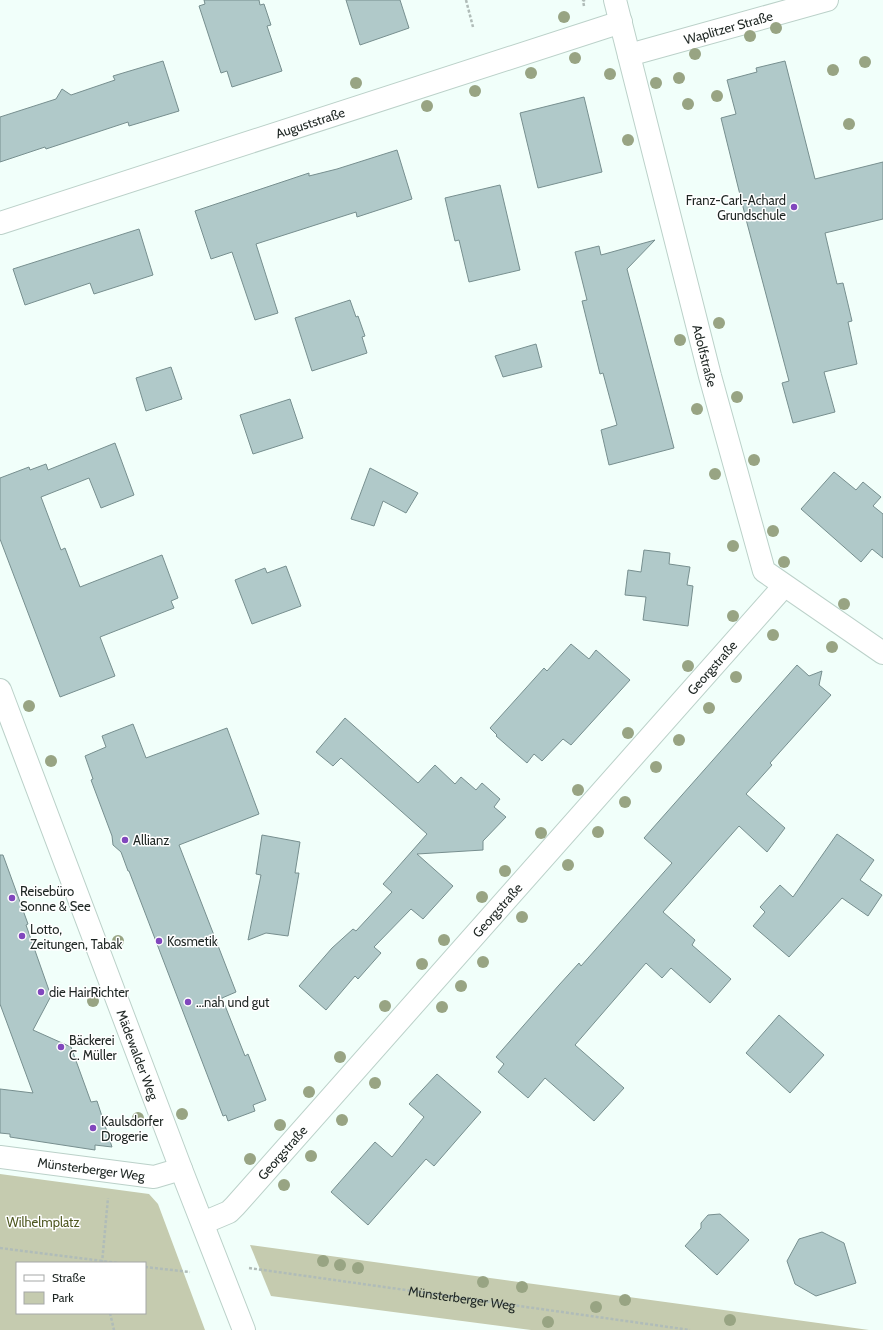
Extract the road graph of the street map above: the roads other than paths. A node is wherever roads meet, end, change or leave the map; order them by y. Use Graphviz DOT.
graph roads {
  1 [pos="615,0"];
  2 [pos="827,0"];
  3 [pos="621,22"];
  4 [pos="628,55"];
  5 [pos="0,223"];
  6 [pos="784,586"];
  7 [pos="883,653"];
  8 [pos="0,690"];
  9 [pos="0,1157"];
  10 [pos="181,1169"];
  11 [pos="203,1223"];
  12 [pos="244,1330"];
  1 -- 3 [label="street, Adolfstraße"];
  2 -- 4 [label="street, Waplitzer Straße"];
  3 -- 4 [label="street, Adolfstraße"];
  3 -- 5 [label="street, Auguststraße"];
  4 -- 6 [label="street, Adolfstraße"];
  6 -- 7 [label="street, Adolfstraße"];
  6 -- 11 [label="street, Georgstraße"];
  8 -- 10 [label="street, Mädewalder Weg"];
  9 -- 10 [label="street, Münsterberger Weg"];
  10 -- 11 [label="street, Mädewalder Weg"];
  11 -- 12 [label="street, Mädewalder Weg"];
}
